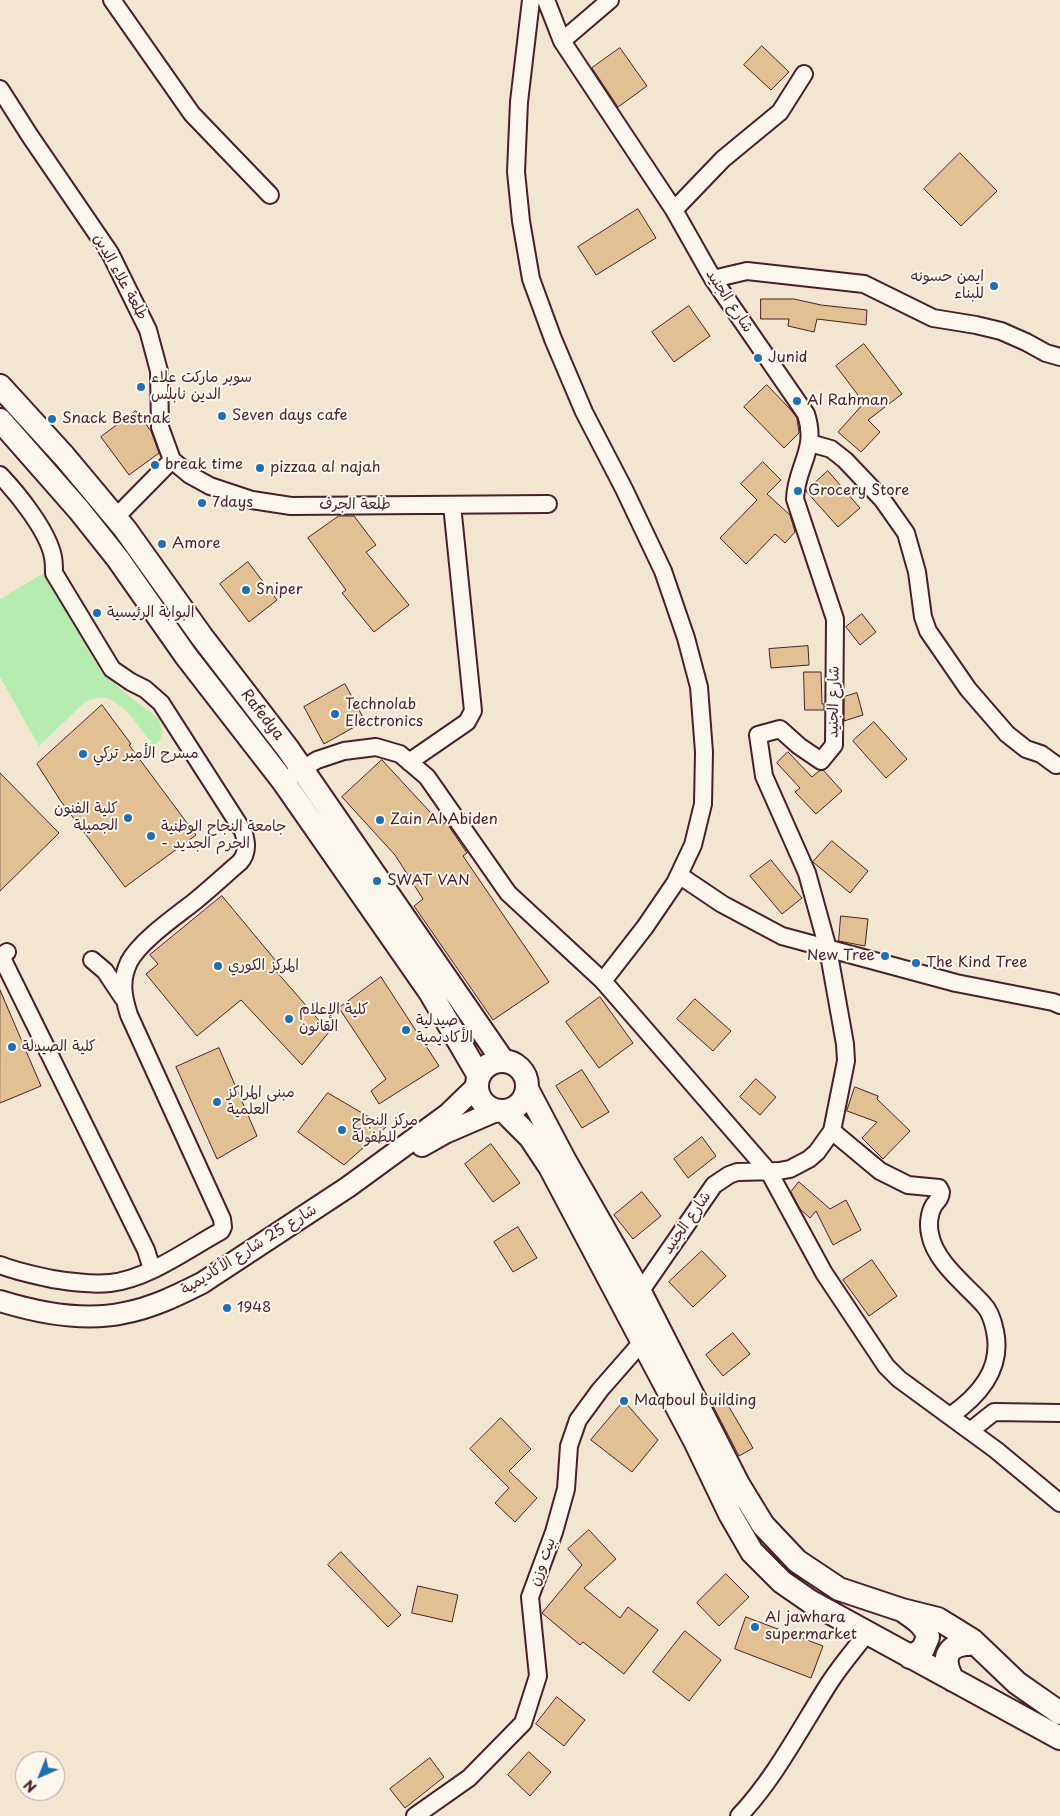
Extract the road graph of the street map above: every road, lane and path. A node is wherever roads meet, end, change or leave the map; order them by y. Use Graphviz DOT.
graph roads {
  1 [pos="112,0"];
  2 [pos="531,0"];
  3 [pos="546,0"];
  4 [pos="610,0"];
  5 [pos="562,41"];
  6 [pos="804,74"];
  7 [pos="0,89"];
  8 [pos="5,108"];
  9 [pos="270,195"];
  10 [pos="674,210"];
  11 [pos="713,280"];
  12 [pos="1060,357"];
  13 [pos="0,386"];
  14 [pos="0,420"];
  15 [pos="810,443"];
  16 [pos="172,460"];
  17 [pos="3,482"];
  18 [pos="548,504"];
  19 [pos="452,505"];
  20 [pos="116,516"];
  21 [pos="409,762"];
  22 [pos="1056,765"];
  23 [pos="302,768"];
  24 [pos="283,781"];
  25 [pos="679,875"];
  26 [pos="828,949"];
  27 [pos="7,952"];
  28 [pos="92,960"];
  29 [pos="602,981"];
  30 [pos="123,998"];
  31 [pos="1060,1005"];
  32 [pos="503,1061"];
  33 [pos="478,1081"];
  34 [pos="527,1089"];
  35 [pos="500,1111"];
  36 [pos="832,1131"];
  37 [pos="769,1172"];
  38 [pos="348,1187"];
  39 [pos="0,1265"];
  40 [pos="152,1269"];
  41 [pos="640,1292"];
  42 [pos="0,1301"];
  43 [pos="642,1342"];
  44 [pos="1060,1413"];
  45 [pos="950,1416"];
  46 [pos="970,1431"];
  47 [pos="1060,1503"];
  48 [pos="902,1610"];
  49 [pos="867,1633"];
  50 [pos="976,1644"];
  51 [pos="910,1657"];
  52 [pos="953,1680"];
  53 [pos="1060,1713"];
  54 [pos="1060,1738"];
  55 [pos="415,1816"];
  56 [pos="739,1816"];
  1 -- 9 [label="street"];
  2 -- 25 [label="street"];
  3 -- 5 [label="street, شارع الجنيد"];
  4 -- 5 [label="street"];
  5 -- 10 [label="street, شارع الجنيد"];
  6 -- 10 [label="street"];
  7 -- 8 [label="street, طلعة علاء الدين"];
  8 -- 16 [label="street, طلعة علاء الدين"];
  10 -- 11 [label="street, شارع الجنيد"];
  11 -- 12 [label="street"];
  11 -- 15 [label="street, شارع الجنيد"];
  13 -- 20 [label="main road, Rafedya"];
  14 -- 24 [label="main road, Rafedya"];
  15 -- 22 [label="street"];
  15 -- 26 [label="street, شارع الجنيد"];
  16 -- 19 [label="street, طلعة الجرف"];
  16 -- 20 [label="street"];
  17 -- 30 [label="street"];
  18 -- 19 [label="street, طلعة الجرف"];
  19 -- 21 [label="street"];
  20 -- 23 [label="main road, Rafedya"];
  21 -- 23 [label="street"];
  21 -- 29 [label="street"];
  23 -- 24 [label="street"];
  23 -- 32 [label="main road, Rafedya"];
  24 -- 33 [label="main road, Rafedya"];
  25 -- 26 [label="street"];
  25 -- 29 [label="street"];
  26 -- 31 [label="street"];
  26 -- 36 [label="street, شارع الجنيد"];
  27 -- 40 [label="street"];
  28 -- 30 [label="street"];
  29 -- 37 [label="street"];
  30 -- 40 [label="street"];
  32 -- 33 [label="main road"];
  32 -- 34 [label="main road"];
  33 -- 35 [label="main road"];
  33 -- 38 [label="street"];
  34 -- 35 [label="main road"];
  34 -- 41 [label="main road"];
  35 -- 38 [label="street"];
  35 -- 43 [label="main road"];
  36 -- 37 [label="street, شارع الجنيد"];
  36 -- 45 [label="street"];
  37 -- 41 [label="street, شارع الجنيد"];
  37 -- 45 [label="street"];
  38 -- 42 [label="street, شارع 25 شارع الأكاديمية"];
  39 -- 40 [label="street"];
  41 -- 48 [label="main road"];
  43 -- 49 [label="main road"];
  43 -- 55 [label="street, بيت وزن"];
  44 -- 46 [label="street"];
  45 -- 46 [label="street"];
  46 -- 47 [label="street"];
  48 -- 50 [label="main road"];
  48 -- 51 [label="main road"];
  49 -- 51 [label="main road"];
  49 -- 56 [label="street"];
  50 -- 52 [label="main road"];
  50 -- 53 [label="main road"];
  51 -- 52 [label="main road"];
  52 -- 54 [label="main road"];
}
